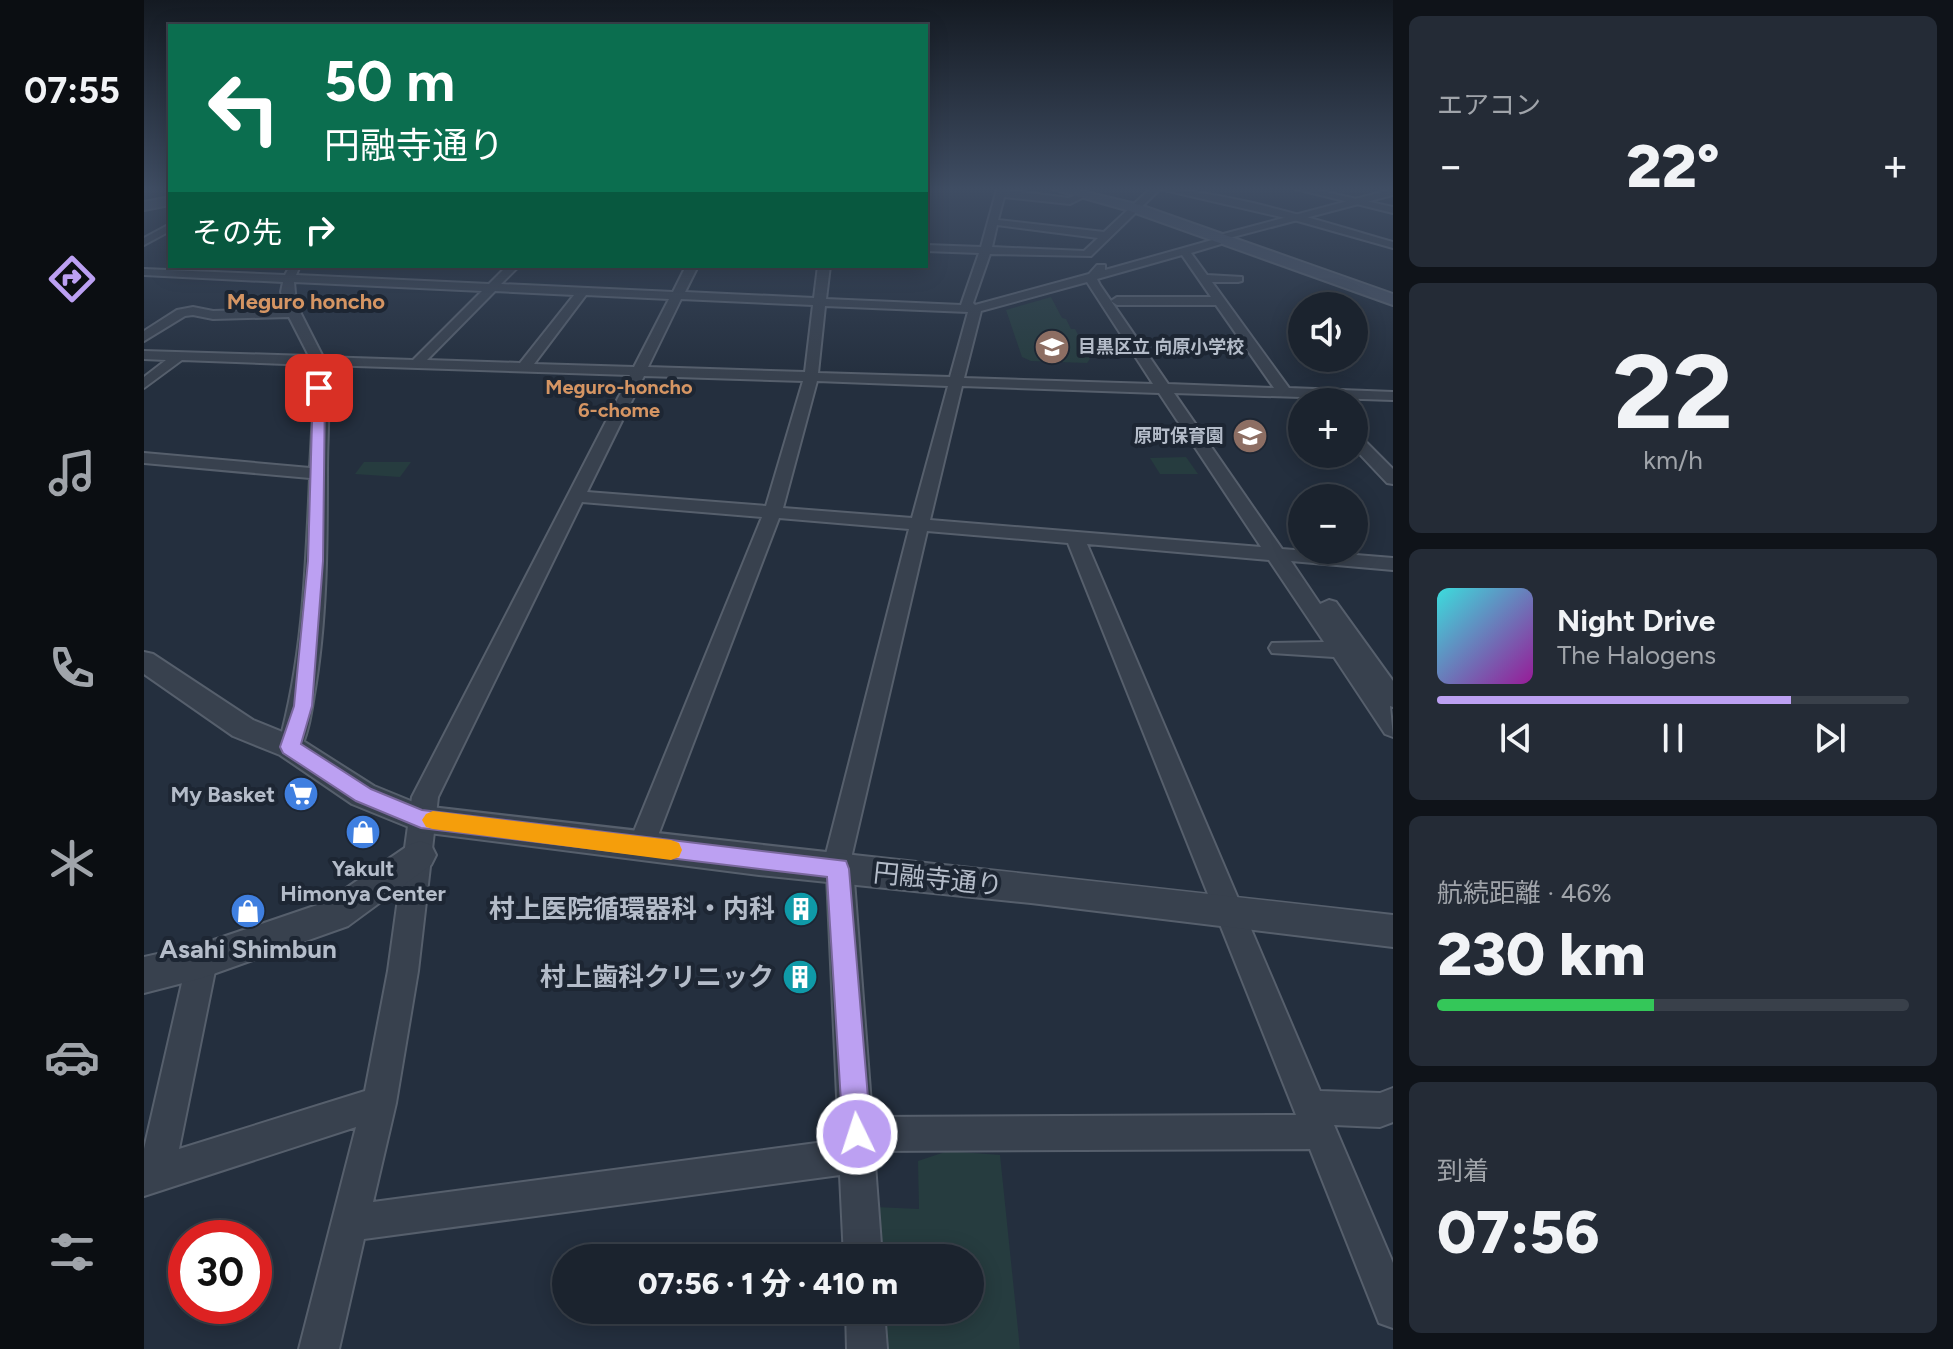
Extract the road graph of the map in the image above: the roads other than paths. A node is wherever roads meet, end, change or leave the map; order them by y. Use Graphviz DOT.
graph roads {
  1 [pos="985,252"];
  2 [pos="1035,252"];
  3 [pos="1089,252"];
  4 [pos="1161,252"];
  5 [pos="1180,252"];
  6 [pos="1185,252"];
  7 [pos="1260,252"];
  8 [pos="1087,254"];
  9 [pos="511,268"];
  10 [pos="691,268"];
  11 [pos="824,268"];
  12 [pos="144,272"];
  13 [pos="292,272"];
  14 [pos="1096,273"];
  15 [pos="1201,278"];
  16 [pos="1238,279"];
  17 [pos="494,287"];
  18 [pos="583,291"];
  19 [pos="679,295"];
  20 [pos="1393,300"];
  21 [pos="821,301"];
  22 [pos="1117,301"];
  23 [pos="1218,301"];
  24 [pos="972,308"];
  25 [pos="291,313"];
  26 [pos="144,337"];
  27 [pos="144,355"];
  28 [pos="179,356"];
  29 [pos="317,361"];
  30 [pos="416,364"];
  31 [pos="524,367"];
  32 [pos="640,371"];
  33 [pos="811,377"];
  34 [pos="957,381"];
  35 [pos="144,384"];
  36 [pos="1171,388"];
  37 [pos="1284,392"];
  38 [pos="1288,393"];
  39 [pos="1393,396"];
  40 [pos="1368,397"];
  41 [pos="1368,453"];
  42 [pos="144,458"];
  43 [pos="319,474"];
  44 [pos="1393,479"];
  45 [pos="577,496"];
  46 [pos="773,512"];
  47 [pos="919,524"];
  48 [pos="1075,538"];
  49 [pos="1285,555"];
  50 [pos="1393,564"];
  51 [pos="1280,648"];
  52 [pos="1341,650"];
  53 [pos="144,661"];
  54 [pos="1393,698"];
  55 [pos="1393,728"];
  56 [pos="290,747"];
  57 [pos="421,819"];
  58 [pos="641,846"];
  59 [pos="420,855"];
  60 [pos="838,869"];
  61 [pos="1228,911"];
  62 [pos="1393,931"];
  63 [pos="202,961"];
  64 [pos="144,975"];
  65 [pos="379,1103"];
  66 [pos="1393,1105"];
  67 [pos="1315,1119"];
  68 [pos="858,1145"];
  69 [pos="150,1176"];
  70 [pos="349,1223"];
  71 [pos="862,1244"];
  72 [pos="1393,1309"];
  73 [pos="866,1324"];
  74 [pos="319,1349"];
  75 [pos="867,1349"];
  1 -- 24 [label="street"];
  2 -- 8 [label="street"];
  3 -- 8 [label="street"];
  4 -- 14 [label="street"];
  5 -- 14 [label="street"];
  6 -- 15 [label="street"];
  7 -- 20 [label="main road"];
  8 -- 14 [label="street"];
  9 -- 17 [label="street"];
  10 -- 19 [label="street"];
  11 -- 21 [label="street"];
  12 -- 13 [label="street"];
  13 -- 17 [label="street"];
  13 -- 25 [label="street"];
  14 -- 22 [label="street"];
  14 -- 24 [label="street"];
  14 -- 36 [label="street"];
  15 -- 16 [label="street"];
  15 -- 23 [label="street"];
  17 -- 18 [label="street"];
  17 -- 30 [label="street"];
  18 -- 19 [label="street"];
  18 -- 31 [label="street"];
  19 -- 21 [label="street"];
  19 -- 32 [label="street"];
  21 -- 24 [label="street"];
  21 -- 33 [label="street"];
  22 -- 23 [label="street"];
  22 -- 36 [label="street"];
  23 -- 37 [label="street"];
  24 -- 34 [label="street"];
  25 -- 26 [label="street"];
  25 -- 29 [label="street"];
  27 -- 28 [label="street"];
  28 -- 29 [label="street"];
  28 -- 35 [label="street"];
  29 -- 30 [label="street"];
  29 -- 43 [label="street"];
  30 -- 31 [label="street"];
  31 -- 32 [label="street"];
  32 -- 33 [label="street"];
  32 -- 45 [label="street"];
  33 -- 34 [label="street"];
  33 -- 46 [label="street"];
  34 -- 36 [label="street"];
  34 -- 47 [label="street"];
  36 -- 37 [label="street"];
  36 -- 49 [label="street"];
  37 -- 38 [label="street"];
  39 -- 40 [label="street"];
  41 -- 44 [label="street"];
  42 -- 43 [label="street"];
  43 -- 56 [label="street"];
  45 -- 46 [label="street"];
  45 -- 57 [label="street"];
  46 -- 47 [label="street"];
  46 -- 58 [label="street"];
  47 -- 48 [label="street"];
  47 -- 60 [label="street"];
  48 -- 49 [label="street"];
  48 -- 61 [label="street"];
  49 -- 50 [label="street"];
  49 -- 52 [label="street"];
  49 -- 54 [label="street"];
  51 -- 52 [label="street"];
  52 -- 55 [label="street"];
  53 -- 56 [label="street, 円融寺通り"];
  56 -- 57 [label="street, 円融寺通り"];
  57 -- 58 [label="street, 円融寺通り"];
  57 -- 59 [label="street"];
  58 -- 60 [label="street, 円融寺通り"];
  59 -- 63 [label="street"];
  59 -- 65 [label="street"];
  60 -- 61 [label="street, 円融寺通り"];
  60 -- 68 [label="street"];
  61 -- 62 [label="street, 円融寺通り"];
  61 -- 67 [label="street"];
  63 -- 64 [label="street"];
  63 -- 69 [label="street"];
  65 -- 69 [label="street"];
  65 -- 70 [label="street"];
  66 -- 67 [label="street"];
  67 -- 68 [label="street"];
  67 -- 72 [label="street"];
  68 -- 70 [label="street"];
  68 -- 71 [label="street"];
  70 -- 74 [label="street"];
  73 -- 75 [label="street"];
}
